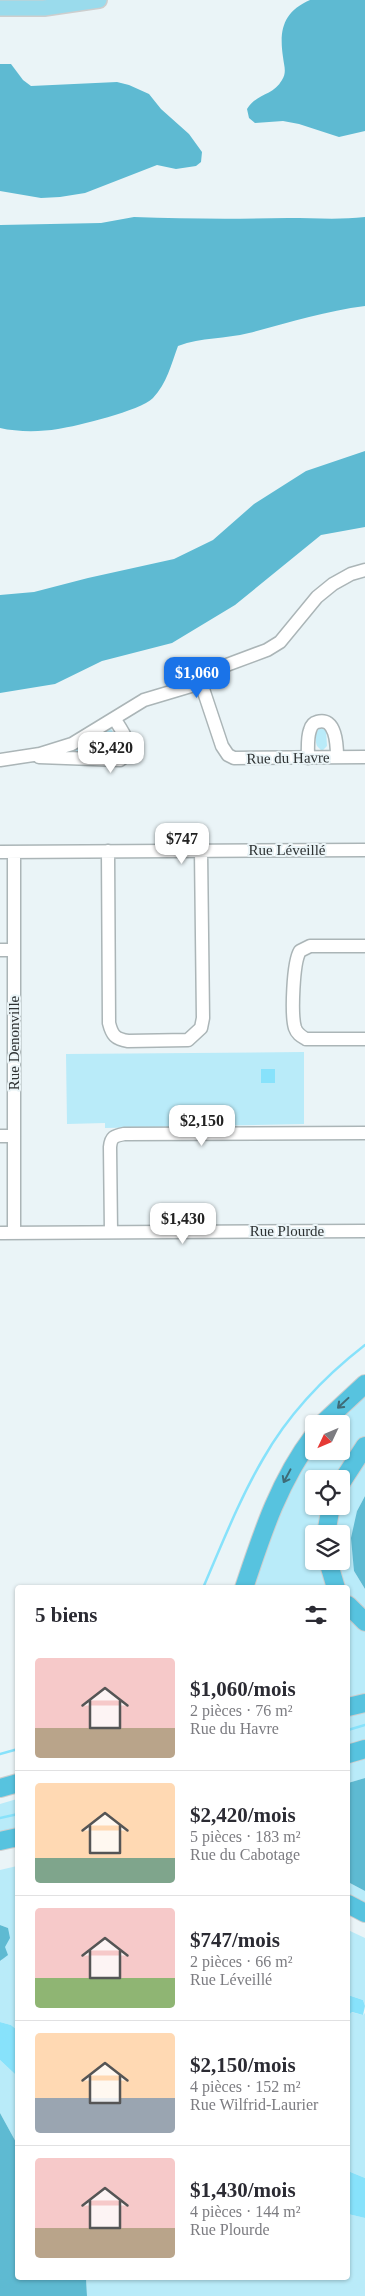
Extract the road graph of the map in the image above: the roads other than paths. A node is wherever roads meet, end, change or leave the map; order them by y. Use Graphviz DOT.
graph roads {
  1 [pos="99,0"];
  2 [pos="0,8"];
  3 [pos="365,570"];
  4 [pos="201,683"];
  5 [pos="115,719"];
  6 [pos="26,757"];
  7 [pos="336,757"];
  8 [pos="365,757"];
  9 [pos="308,758"];
  10 [pos="0,760"];
  11 [pos="365,850"];
  12 [pos="108,851"];
  13 [pos="201,851"];
  14 [pos="0,852"];
  15 [pos="14,853"];
  16 [pos="365,946"];
  17 [pos="6,950"];
  18 [pos="365,1039"];
  19 [pos="0,1043"];
  20 [pos="14,1043"];
  21 [pos="365,1133"];
  22 [pos="0,1136"];
  23 [pos="14,1136"];
  24 [pos="365,1231"];
  25 [pos="111,1232"];
  26 [pos="0,1233"];
  27 [pos="14,1233"];
  28 [pos="365,1384"];
  29 [pos="332,1415"];
  30 [pos="365,1446"];
  31 [pos="305,1448"];
  32 [pos="349,1470"];
  33 [pos="331,1570"];
  34 [pos="245,1585"];
  35 [pos="335,1585"];
  36 [pos="350,1607"];
  37 [pos="365,1622"];
  38 [pos="365,1703"];
  39 [pos="350,1707"];
  40 [pos="365,1749"];
  41 [pos="350,1753"];
  42 [pos="15,1784"];
  43 [pos="0,1788"];
  44 [pos="15,1790"];
  45 [pos="0,1793"];
  46 [pos="15,1838"];
  47 [pos="0,1842"];
  48 [pos="15,1850"];
  49 [pos="0,1852"];
  50 [pos="350,1905"];
  51 [pos="365,1913"];
  1 -- 2 [label="main road"];
  3 -- 4 [label="street"];
  4 -- 5 [label="street"];
  4 -- 9 [label="street, Rue du Havre"];
  5 -- 6 [label="street"];
  5 -- 6 [label="street"];
  6 -- 10 [label="street"];
  7 -- 8 [label="street, Rue du Havre"];
  7 -- 9 [label="street, Rue du Havre"];
  7 -- 9 [label="street"];
  11 -- 13 [label="street, Rue Léveillé"];
  12 -- 13 [label="street, Rue Léveillé"];
  12 -- 13 [label="street"];
  12 -- 15 [label="street, Rue Léveillé"];
  14 -- 15 [label="street, Rue Léveillé"];
  15 -- 17 [label="street, Rue Denonville"];
  16 -- 18 [label="street"];
  17 -- 20 [label="street, Rue Denonville"];
  19 -- 20 [label="street"];
  20 -- 23 [label="street, Rue Denonville"];
  21 -- 25 [label="street"];
  22 -- 23 [label="street"];
  23 -- 27 [label="street, Rue Denonville"];
  24 -- 25 [label="street, Rue Plourde"];
  25 -- 27 [label="street, Rue Plourde"];
  26 -- 27 [label="street, Rue Plourde"];
  28 -- 29 [label="highway, one-way"];
  30 -- 32 [label="highway"];
  31 -- 34 [label="highway, one-way"];
  33 -- 35 [label="highway"];
  36 -- 37 [label="highway"];
  38 -- 39 [label="highway"];
  40 -- 41 [label="highway"];
  42 -- 43 [label="highway"];
  44 -- 45 [label="highway"];
  46 -- 47 [label="highway"];
  48 -- 49 [label="highway"];
  50 -- 51 [label="highway"];
}
